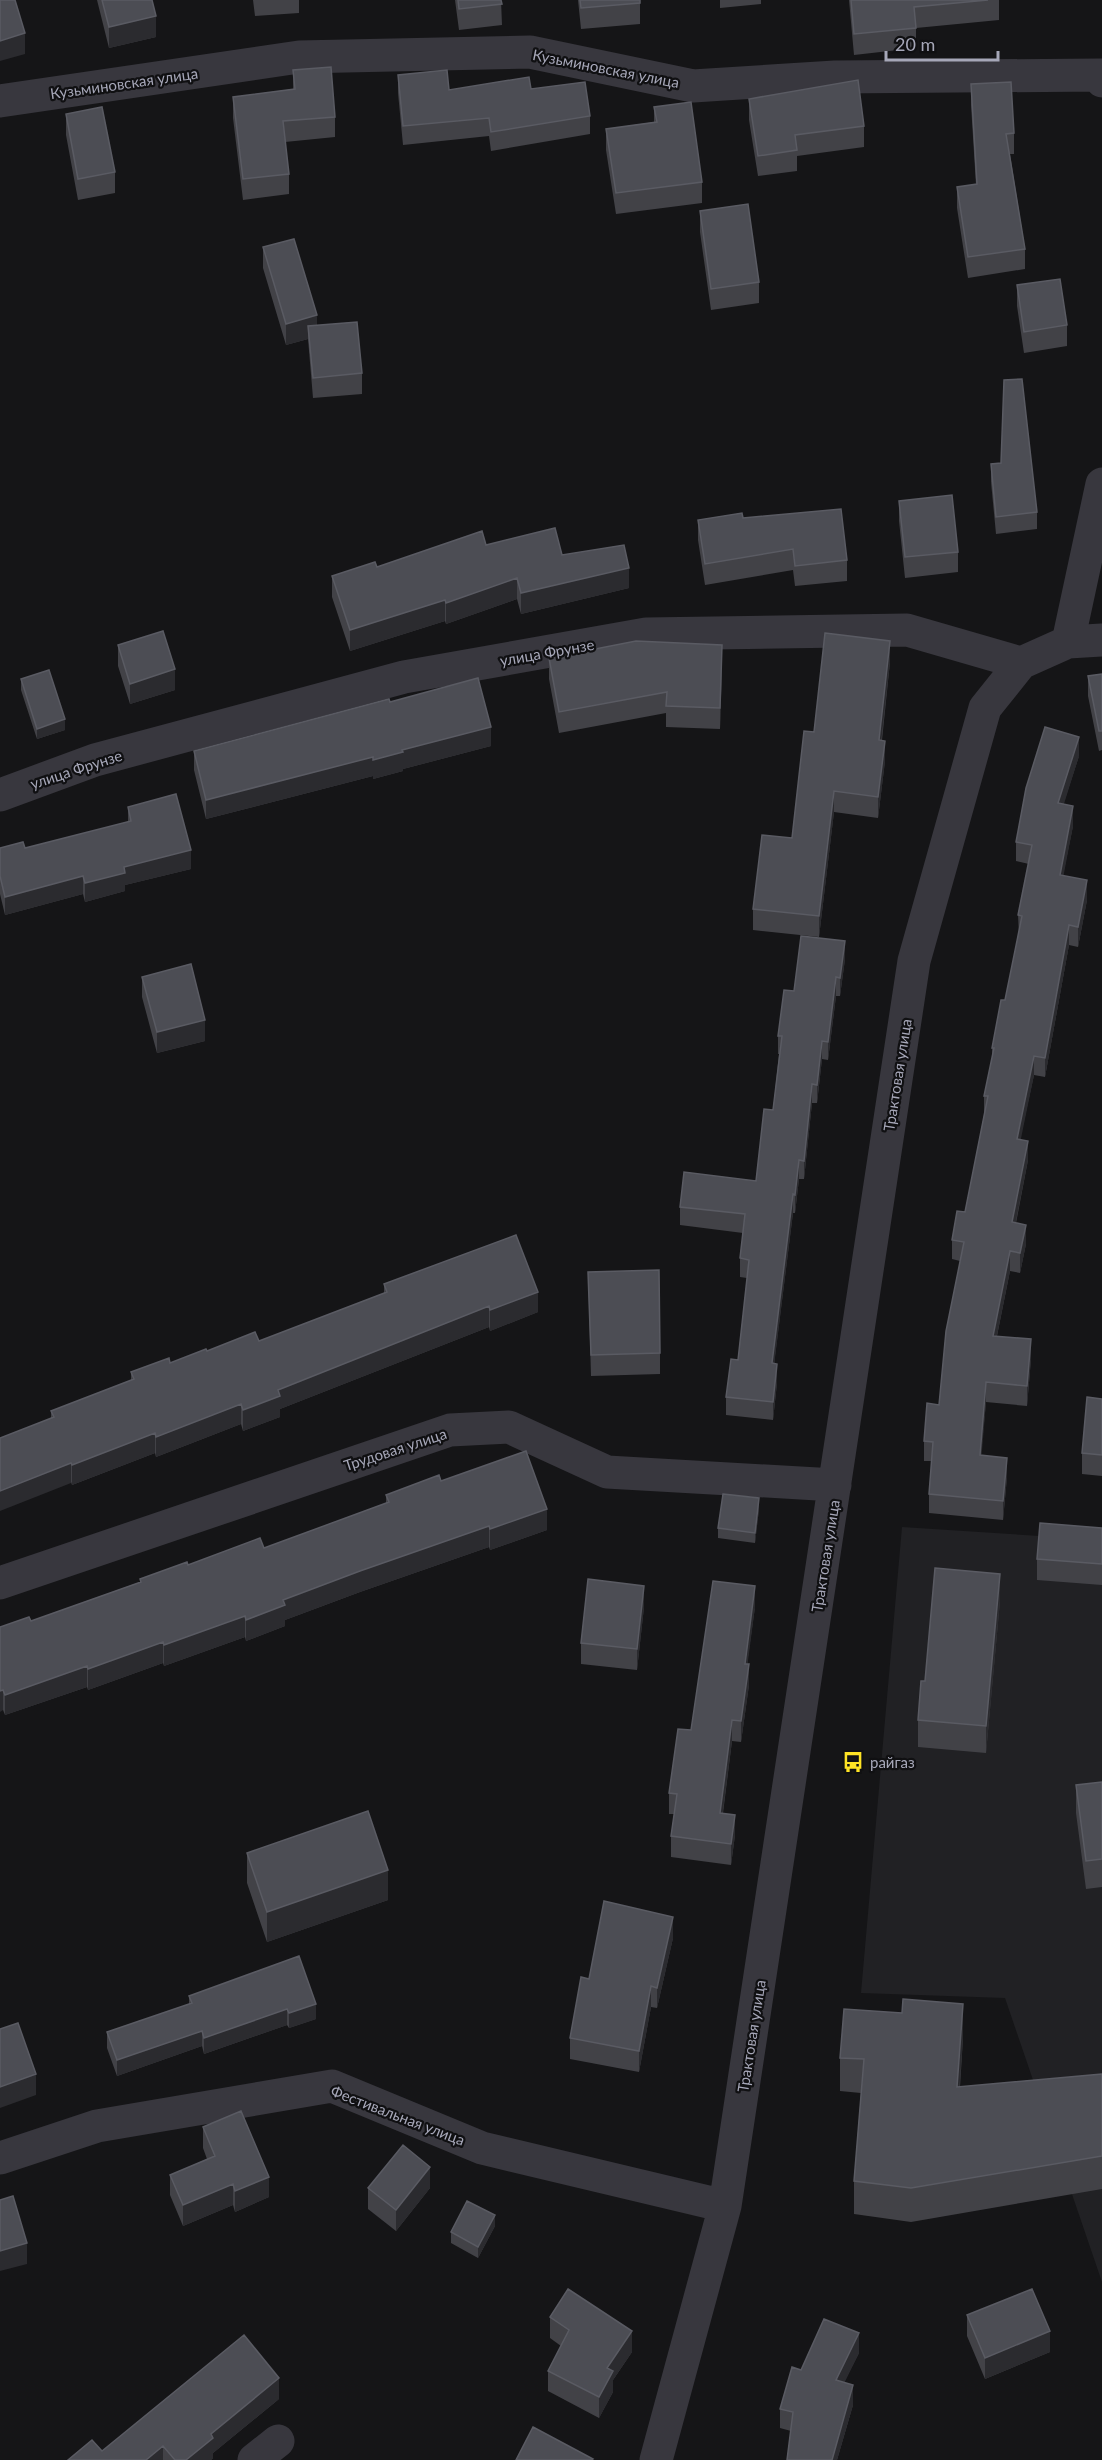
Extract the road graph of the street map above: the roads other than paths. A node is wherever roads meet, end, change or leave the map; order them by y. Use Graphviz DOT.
graph roads {
  1 [pos="1102,77"];
  2 [pos="0,101"];
  3 [pos="1102,484"];
  4 [pos="1102,640"];
  5 [pos="1068,642"];
  6 [pos="1021,663"];
  7 [pos="0,795"];
  8 [pos="835,1485"];
  9 [pos="0,1583"];
  10 [pos="0,2158"];
  11 [pos="725,2206"];
  12 [pos="656,2460"];
  1 -- 2 [label="street, Кузьминовская улица"];
  3 -- 5 [label="street"];
  4 -- 5 [label="street"];
  5 -- 6 [label="street"];
  6 -- 7 [label="street, улица Фрунзе"];
  6 -- 8 [label="street, Трактовая улица"];
  8 -- 9 [label="street, Трудовая улица"];
  8 -- 11 [label="street, Трактовая улица"];
  10 -- 11 [label="street, Фестивальная улица"];
  11 -- 12 [label="street, Трактовая улица"];
}
